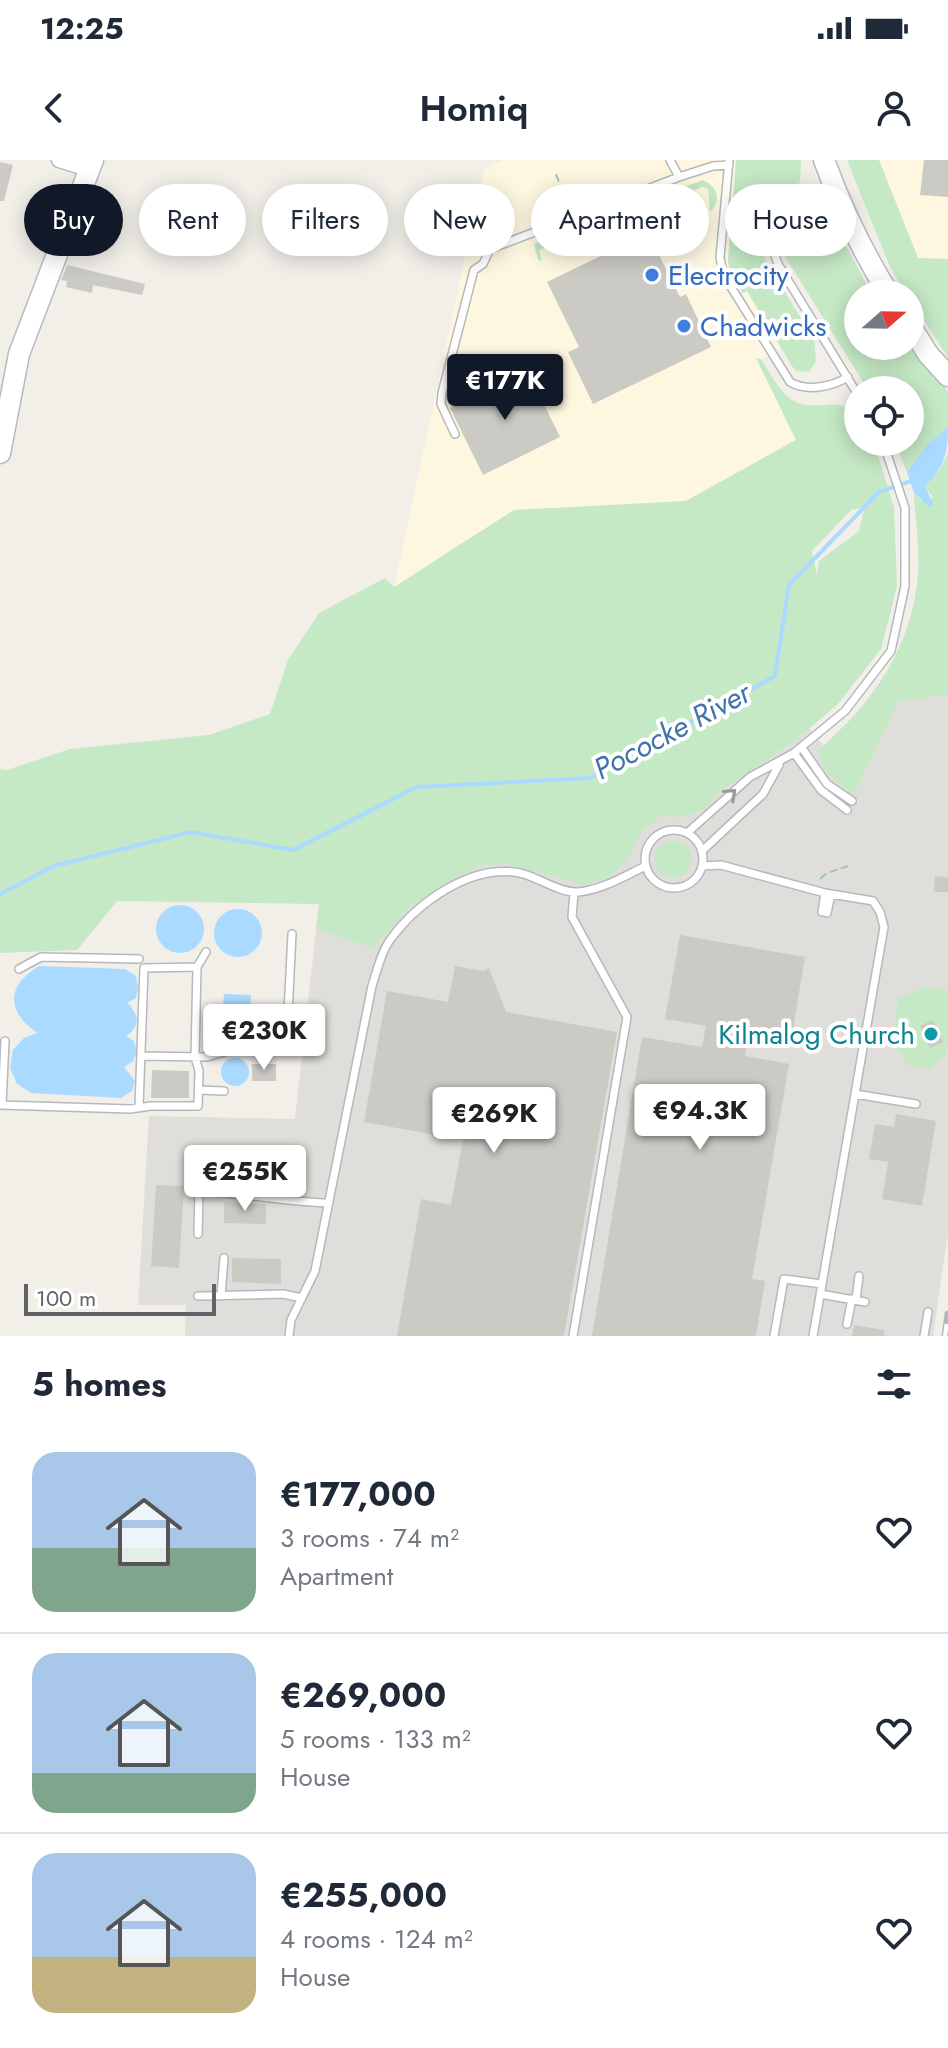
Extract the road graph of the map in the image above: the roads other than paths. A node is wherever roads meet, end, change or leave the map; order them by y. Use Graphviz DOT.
graph roads {
  1 [pos="59,160"];
  2 [pos="670,160"];
  3 [pos="824,160"];
  4 [pos="729,162"];
  5 [pos="90,165"];
  6 [pos="679,177"];
  7 [pos="832,183"];
  8 [pos="880,280"];
  9 [pos="924,348"];
  10 [pos="847,376"];
  11 [pos="948,376"];
  12 [pos="844,378"];
  13 [pos="455,434"];
  14 [pos="0,453"];
  15 [pos="888,456"];
  16 [pos="802,748"];
  17 [pos="794,753"];
  18 [pos="780,763"];
  19 [pos="852,801"];
  20 [pos="847,810"];
  21 [pos="687,833"];
  22 [pos="702,851"];
  23 [pos="646,866"];
  24 [pos="702,866"];
  25 [pos="574,893"];
  26 [pos="828,893"];
  27 [pos="824,913"];
  28 [pos="292,934"];
  29 [pos="206,952"];
  30 [pos="197,967"];
  31 [pos="144,968"];
  32 [pos="19,969"];
  33 [pos="5,1041"];
  34 [pos="141,1056"];
  35 [pos="195,1057"];
  36 [pos="199,1090"];
  37 [pos="224,1091"];
  38 [pos="855,1094"];
  39 [pos="916,1104"];
  40 [pos="1,1105"];
  41 [pos="139,1107"];
  42 [pos="190,1166"];
  43 [pos="199,1191"];
  44 [pos="274,1197"];
  45 [pos="329,1203"];
  46 [pos="273,1210"];
  47 [pos="198,1234"];
  48 [pos="224,1258"];
  49 [pos="859,1276"];
  50 [pos="822,1284"];
  51 [pos="820,1294"];
  52 [pos="198,1296"];
  53 [pos="221,1296"];
  54 [pos="302,1298"];
  55 [pos="858,1300"];
  56 [pos="928,1312"];
  57 [pos="847,1324"];
  58 [pos="289,1336"];
  59 [pos="573,1336"];
  60 [pos="774,1336"];
  61 [pos="813,1336"];
  62 [pos="924,1336"];
  1 -- 5 [label="street"];
  2 -- 6 [label="lane"];
  3 -- 7 [label="street"];
  4 -- 6 [label="lane"];
  4 -- 12 [label="lane"];
  5 -- 14 [label="street"];
  6 -- 13 [label="lane"];
  7 -- 8 [label="street"];
  7 -- 10 [label="lane"];
  9 -- 11 [label="street"];
  15 -- 16 [label="lane"];
  16 -- 17 [label="lane"];
  16 -- 19 [label="lane"];
  17 -- 18 [label="lane"];
  17 -- 20 [label="lane"];
  21 -- 18 [label="lane, one-way"];
  18 -- 22 [label="lane"];
  21 -- 22 [label="lane"];
  21 -- 23 [label="lane"];
  22 -- 24 [label="lane"];
  23 -- 24 [label="lane"];
  23 -- 25 [label="lane"];
  24 -- 26 [label="lane"];
  25 -- 45 [label="lane"];
  25 -- 59 [label="lane"];
  26 -- 27 [label="lane"];
  26 -- 38 [label="lane"];
  28 -- 35 [label="lane"];
  29 -- 30 [label="lane"];
  30 -- 31 [label="lane"];
  30 -- 35 [label="lane"];
  31 -- 32 [label="lane"];
  31 -- 34 [label="lane"];
  33 -- 40 [label="lane"];
  34 -- 35 [label="lane"];
  34 -- 41 [label="lane"];
  35 -- 36 [label="lane"];
  36 -- 37 [label="lane"];
  36 -- 41 [label="lane"];
  38 -- 39 [label="lane"];
  38 -- 50 [label="lane"];
  40 -- 41 [label="lane"];
  42 -- 43 [label="lane"];
  43 -- 44 [label="lane"];
  43 -- 47 [label="lane"];
  44 -- 45 [label="lane"];
  44 -- 46 [label="lane"];
  45 -- 54 [label="lane"];
  48 -- 53 [label="lane"];
  49 -- 55 [label="lane"];
  50 -- 51 [label="lane"];
  50 -- 60 [label="lane"];
  51 -- 55 [label="lane"];
  51 -- 61 [label="lane"];
  52 -- 53 [label="lane"];
  53 -- 54 [label="lane"];
  54 -- 58 [label="lane"];
  55 -- 57 [label="lane"];
  56 -- 62 [label="lane"];
}
